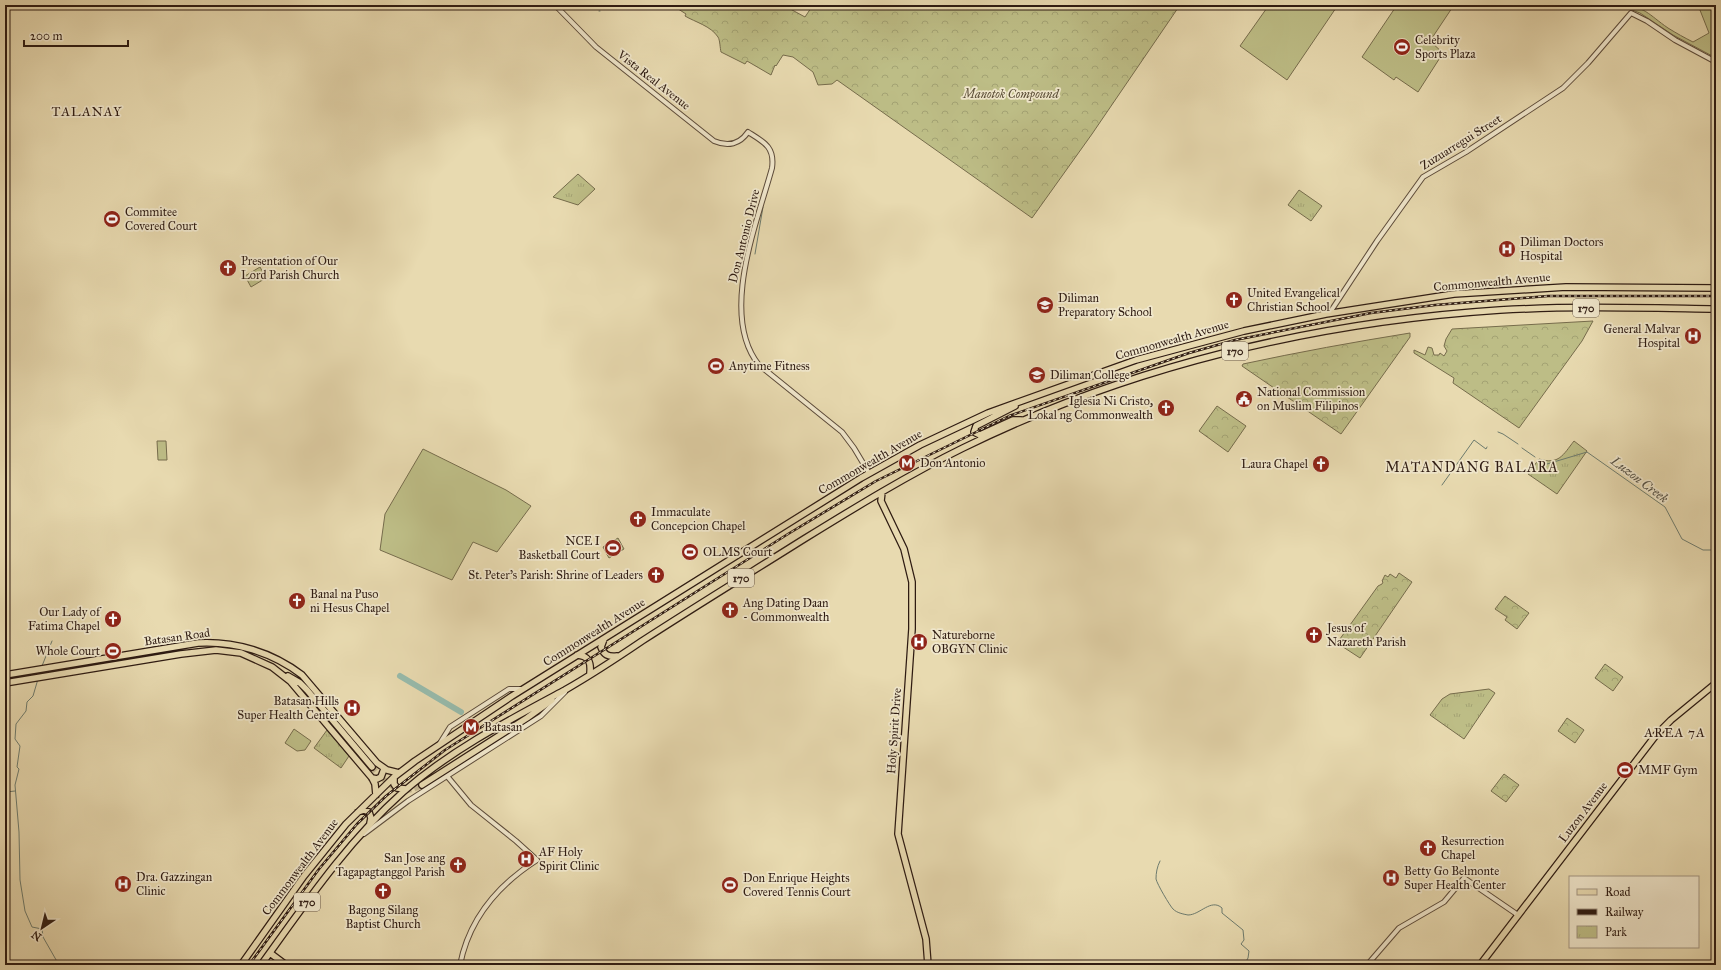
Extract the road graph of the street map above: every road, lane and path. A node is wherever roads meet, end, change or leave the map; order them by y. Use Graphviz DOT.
graph roads {
  1 [pos="555,5"];
  2 [pos="1716,62"];
  3 [pos="748,132"];
  4 [pos="1716,288"];
  5 [pos="1716,309"];
  6 [pos="1328,314"];
  7 [pos="1031,397"];
  8 [pos="1026,420"];
  9 [pos="869,473"];
  10 [pos="882,492"];
  11 [pos="874,497"];
  12 [pos="881,501"];
  13 [pos="604,639"];
  14 [pos="577,655"];
  15 [pos="618,656"];
  16 [pos="590,674"];
  17 [pos="5,675"];
  18 [pos="284,675"];
  19 [pos="5,683"];
  20 [pos="1716,683"];
  21 [pos="569,687"];
  22 [pos="372,767"];
  23 [pos="384,769"];
  24 [pos="396,775"];
  25 [pos="447,776"];
  26 [pos="372,778"];
  27 [pos="422,785"];
  28 [pos="406,789"];
  29 [pos="376,795"];
  30 [pos="355,814"];
  31 [pos="368,825"];
  32 [pos="354,841"];
  33 [pos="1518,915"];
  34 [pos="270,953"];
  35 [pos="241,965"];
  36 [pos="261,965"];
  37 [pos="286,965"];
  38 [pos="460,965"];
  39 [pos="928,965"];
  40 [pos="1367,965"];
  41 [pos="1480,965"];
  1 -- 3 [label="street, Vista Real Avenue"];
  2 -- 6 [label="street, Zuzuarregui Street"];
  3 -- 9 [label="street, Don Antonio Drive"];
  4 -- 6 [label="main road, Commonwealth Avenue / 170"];
  5 -- 8 [label="main road, 170"];
  6 -- 7 [label="main road, Commonwealth Avenue / 170"];
  7 -- 8 [label="main road"];
  7 -- 9 [label="main road, Commonwealth Avenue / 170"];
  8 -- 10 [label="main road, 170"];
  9 -- 13 [label="main road, Commonwealth Avenue / 170"];
  10 -- 11 [label="main road, 170"];
  10 -- 12 [label="main road"];
  11 -- 12 [label="main road"];
  11 -- 15 [label="main road, 170"];
  12 -- 39 [label="main road, Holy Spirit Drive"];
  13 -- 14 [label="main road, Commonwealth Avenue / 170"];
  13 -- 15 [label="main road"];
  14 -- 16 [label="main road"];
  14 -- 24 [label="main road, Commonwealth Avenue / 170"];
  15 -- 16 [label="main road, 170"];
  16 -- 21 [label="main road, 170"];
  17 -- 23 [label="main road, Batasan Road"];
  18 -- 19 [label="main road, Batasan Road"];
  18 -- 22 [label="main road"];
  18 -- 26 [label="main road, Batasan Road"];
  20 -- 33 [label="main road, Luzon Avenue"];
  21 -- 25 [label="street, 170"];
  21 -- 27 [label="main road"];
  21 -- 28 [label="main road, 170"];
  23 -- 24 [label="main road, Batasan Road"];
  23 -- 26 [label="main road"];
  24 -- 28 [label="main road"];
  24 -- 29 [label="main road, Commonwealth Avenue / 170"];
  25 -- 32 [label="street, 170"];
  25 -- 38 [label="street"];
  26 -- 29 [label="main road, Batasan Road"];
  28 -- 31 [label="main road, 170"];
  29 -- 30 [label="main road, Commonwealth Avenue / 170"];
  30 -- 31 [label="main road"];
  30 -- 35 [label="main road, Commonwealth Avenue / 170"];
  31 -- 32 [label="main road, 170"];
  32 -- 34 [label="main road, 170"];
  33 -- 40 [label="street"];
  33 -- 41 [label="main road, Luzon Avenue"];
  34 -- 36 [label="main road, 170"];
  34 -- 37 [label="main road"];
}
